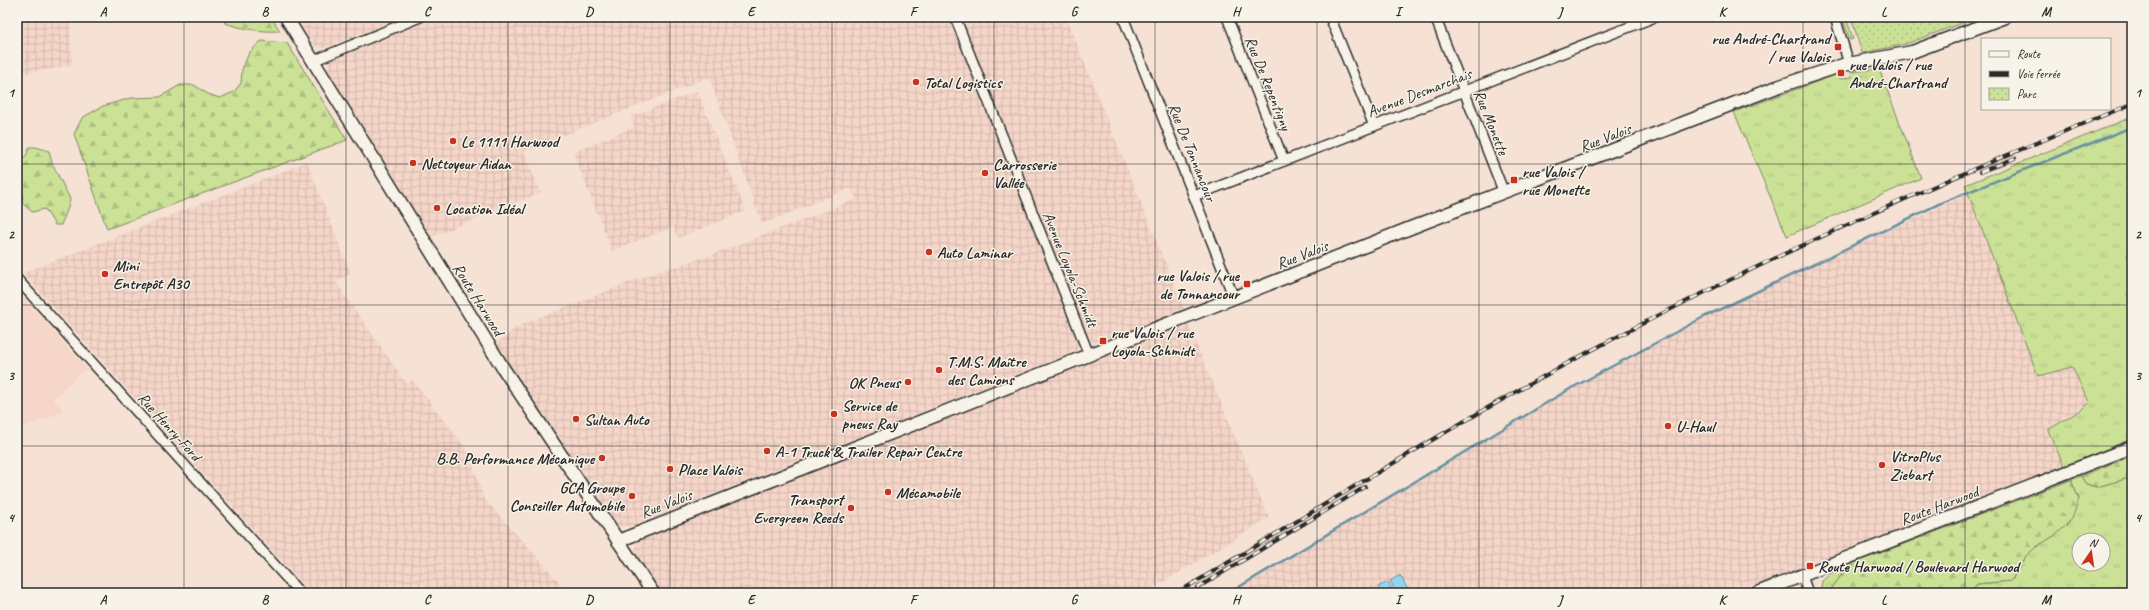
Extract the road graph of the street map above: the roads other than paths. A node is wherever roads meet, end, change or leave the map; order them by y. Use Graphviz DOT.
graph roads {
  1 [pos="286,17"];
  2 [pos="420,17"];
  3 [pos="954,17"];
  4 [pos="1123,17"];
  5 [pos="1227,17"];
  6 [pos="1330,17"];
  7 [pos="1435,17"];
  8 [pos="1655,17"];
  9 [pos="1835,17"];
  10 [pos="2005,17"];
  11 [pos="313,61"];
  12 [pos="1849,64"];
  13 [pos="1464,91"];
  14 [pos="1374,126"];
  15 [pos="1284,161"];
  16 [pos="1504,192"];
  17 [pos="1194,196"];
  18 [pos="17,279"];
  19 [pos="1234,298"];
  20 [pos="1089,355"];
  21 [pos="2132,447"];
  22 [pos="618,541"];
  23 [pos="1802,576"];
  24 [pos="300,593"];
  25 [pos="653,593"];
  26 [pos="1757,593"];
  27 [pos="1808,593"];
  1 -- 11 [label="street, Route Harwood"];
  2 -- 11 [label="street"];
  3 -- 20 [label="street, Avenue Loyola-Schmidt"];
  4 -- 17 [label="street, Rue De Tonnancour"];
  5 -- 15 [label="street, Rue De Repentigny"];
  6 -- 14 [label="street"];
  7 -- 13 [label="street, Rue Monette"];
  8 -- 13 [label="street, Avenue Desmarchais"];
  9 -- 12 [label="street"];
  10 -- 12 [label="street, Rue Valois"];
  11 -- 22 [label="street, Route Harwood"];
  12 -- 16 [label="street, Rue Valois"];
  13 -- 14 [label="street, Avenue Desmarchais"];
  13 -- 16 [label="street, Rue Monette"];
  14 -- 15 [label="street, Avenue Desmarchais"];
  15 -- 17 [label="street, Avenue Desmarchais"];
  16 -- 19 [label="street, Rue Valois"];
  17 -- 19 [label="street, Rue De Tonnancour"];
  18 -- 24 [label="street, Rue Henry-Ford"];
  19 -- 20 [label="street, Rue Valois"];
  20 -- 22 [label="street, Rue Valois"];
  21 -- 23 [label="street, Route Harwood"];
  22 -- 25 [label="street, Route Harwood"];
  23 -- 26 [label="street, Route Harwood"];
  23 -- 27 [label="street"];
}
